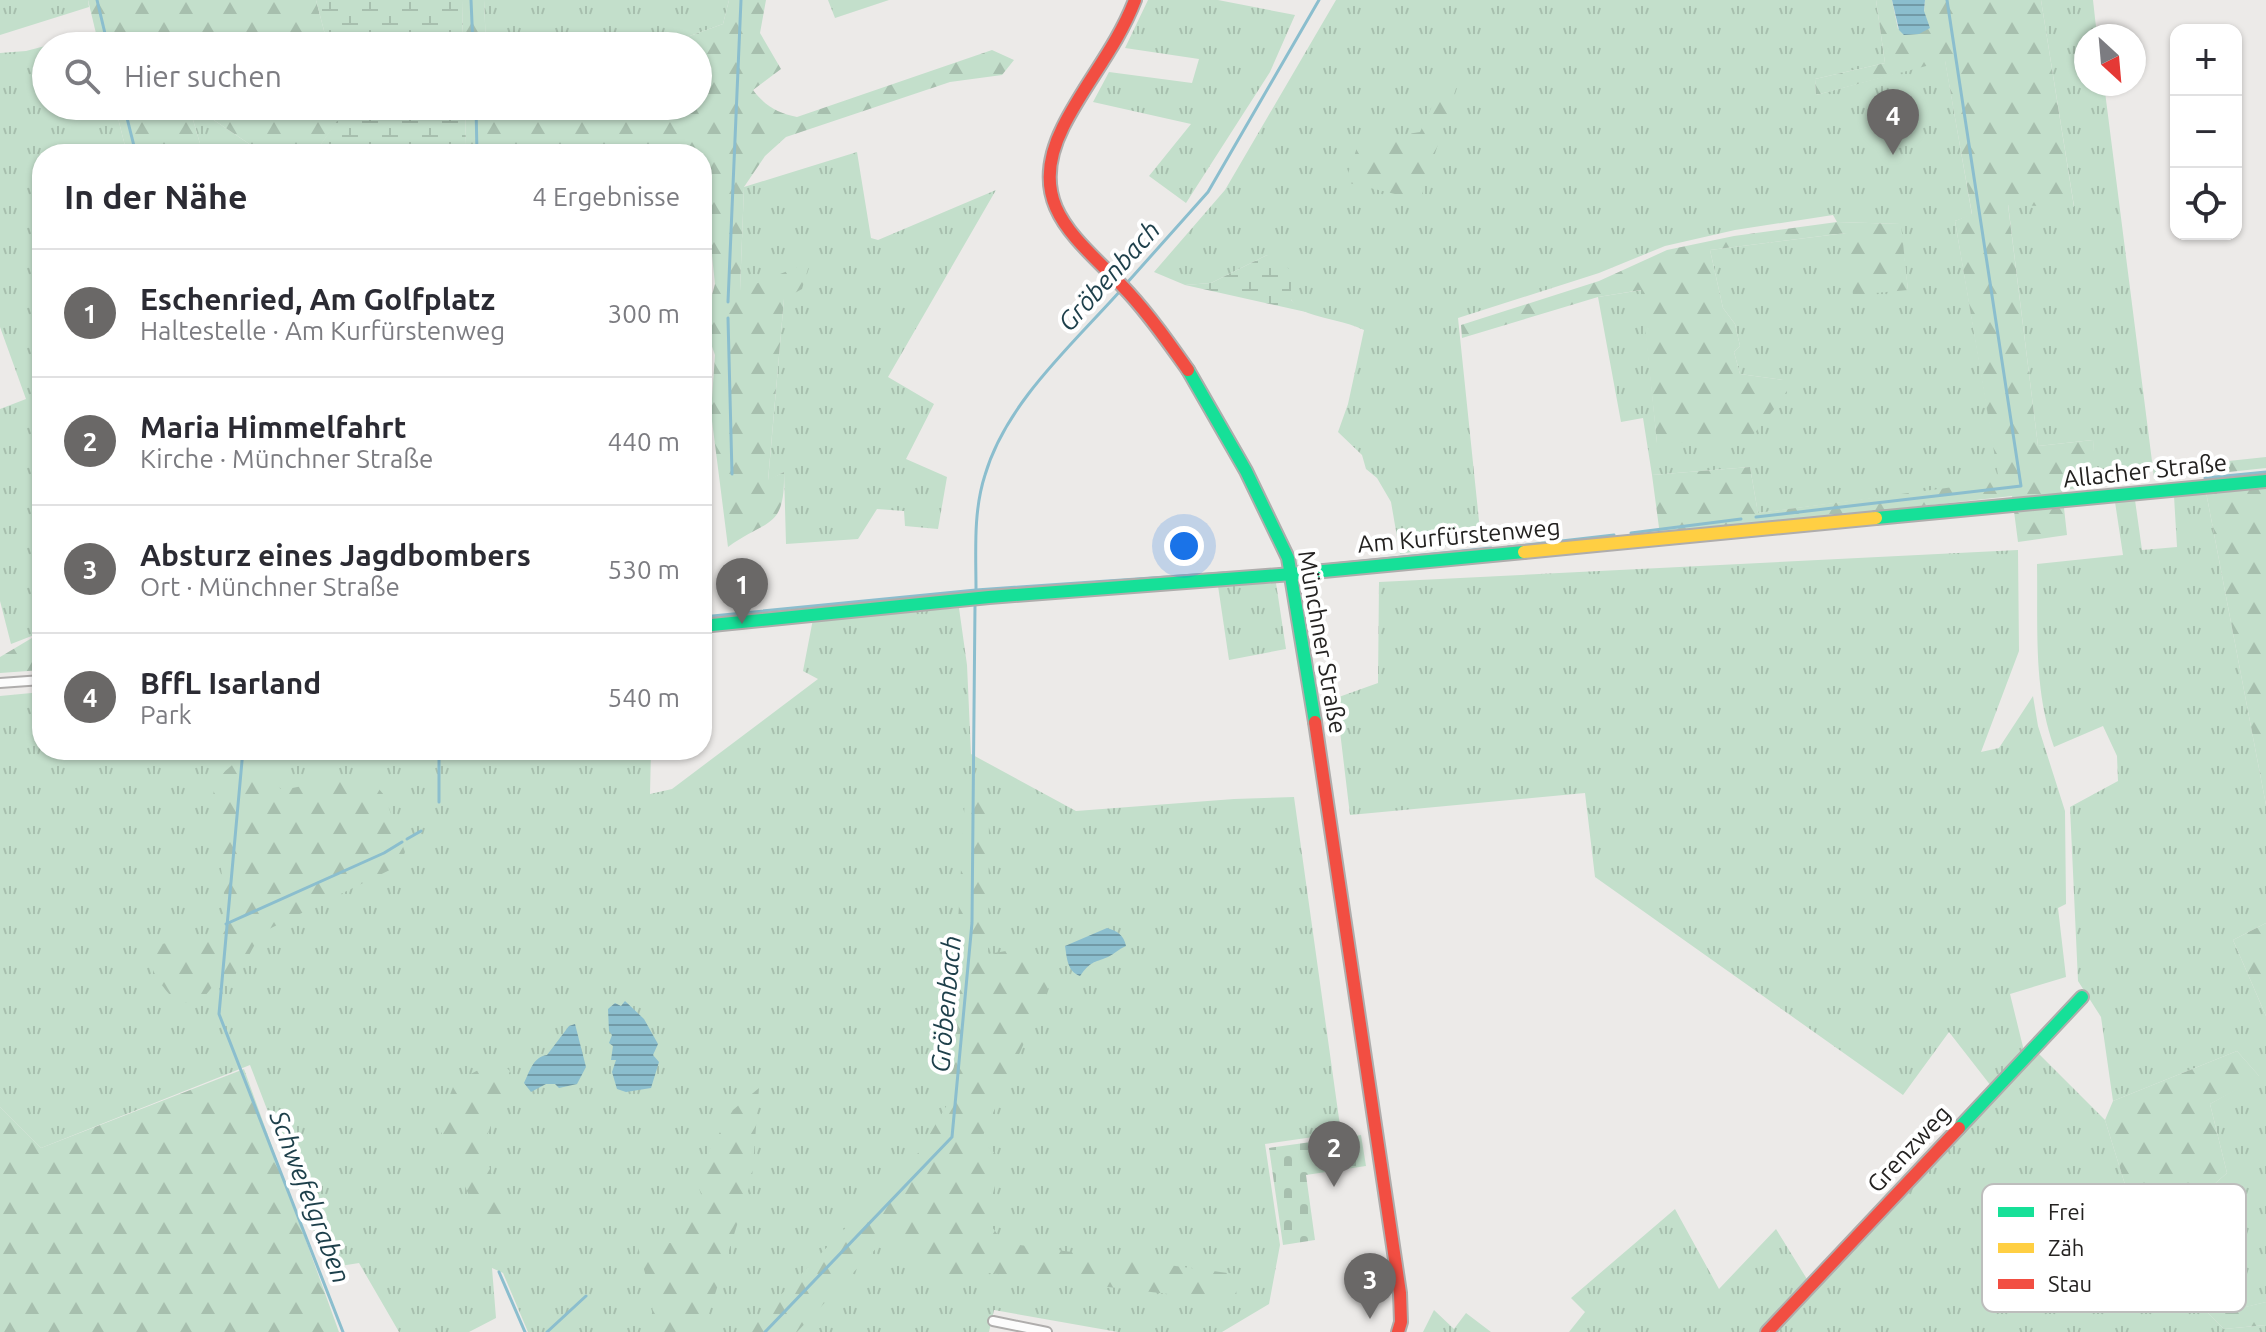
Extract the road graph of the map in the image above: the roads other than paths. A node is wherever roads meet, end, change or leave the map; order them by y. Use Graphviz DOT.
graph roads {
  1 [pos="1135,0"];
  2 [pos="2266,481"];
  3 [pos="2028,505"];
  4 [pos="1292,574"];
  5 [pos="712,625"];
  6 [pos="32,681"];
  7 [pos="0,683"];
  8 [pos="2082,997"];
  9 [pos="993,1321"];
  10 [pos="1047,1332"];
  11 [pos="1398,1332"];
  12 [pos="1767,1332"];
  1 -- 4 [label="street, Münchner Straße"];
  2 -- 3 [label="street, Allacher Straße"];
  3 -- 4 [label="street, Am Kurfürstenweg"];
  4 -- 5 [label="street, Am Kurfürstenweg"];
  4 -- 11 [label="street, Münchner Straße"];
  6 -- 7 [label="street"];
  8 -- 12 [label="street, Grenzweg"];
  9 -- 10 [label="street"];
}
